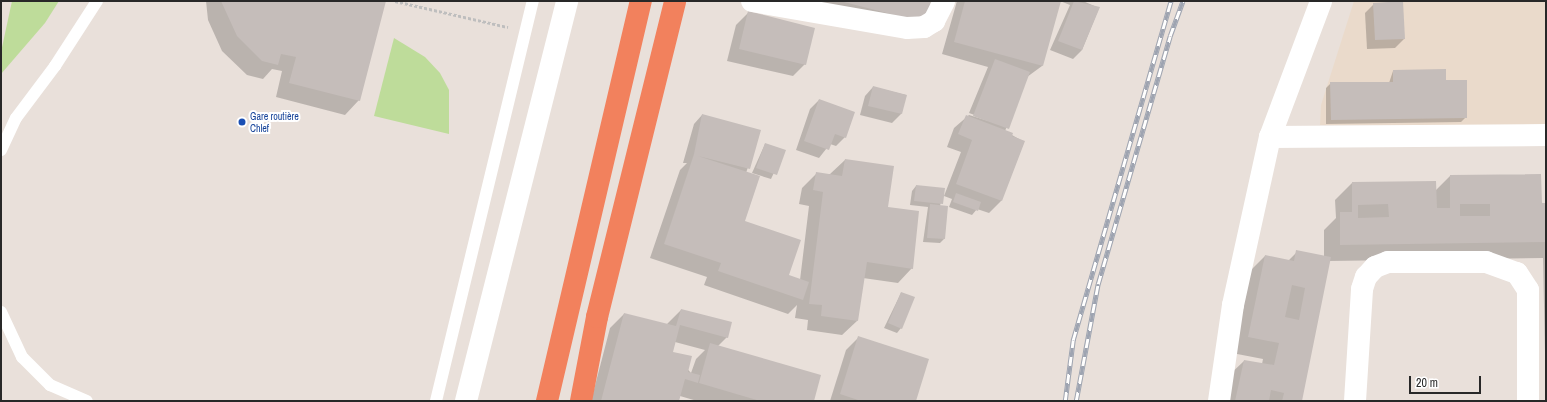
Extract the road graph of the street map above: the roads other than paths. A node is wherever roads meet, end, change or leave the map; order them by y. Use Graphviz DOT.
graph roads {
  1 [pos="97,1"];
  2 [pos="533,1"];
  3 [pos="567,1"];
  4 [pos="641,1"];
  5 [pos="675,1"];
  6 [pos="752,1"];
  7 [pos="944,1"];
  8 [pos="1321,1"];
  9 [pos="1546,135"];
  10 [pos="1270,137"];
  11 [pos="1,150"];
  12 [pos="1,312"];
  13 [pos="87,401"];
  14 [pos="436,401"];
  15 [pos="466,401"];
  16 [pos="547,401"];
  17 [pos="581,401"];
  18 [pos="1219,401"];
  19 [pos="1355,401"];
  20 [pos="1528,401"];
  1 -- 11 [label="lane"];
  2 -- 14 [label="lane"];
  3 -- 15 [label="street"];
  4 -- 16 [label="highway"];
  5 -- 17 [label="highway"];
  6 -- 7 [label="street"];
  8 -- 10 [label="street"];
  9 -- 10 [label="street"];
  10 -- 18 [label="street"];
  12 -- 13 [label="lane"];
  19 -- 20 [label="street"];
}
